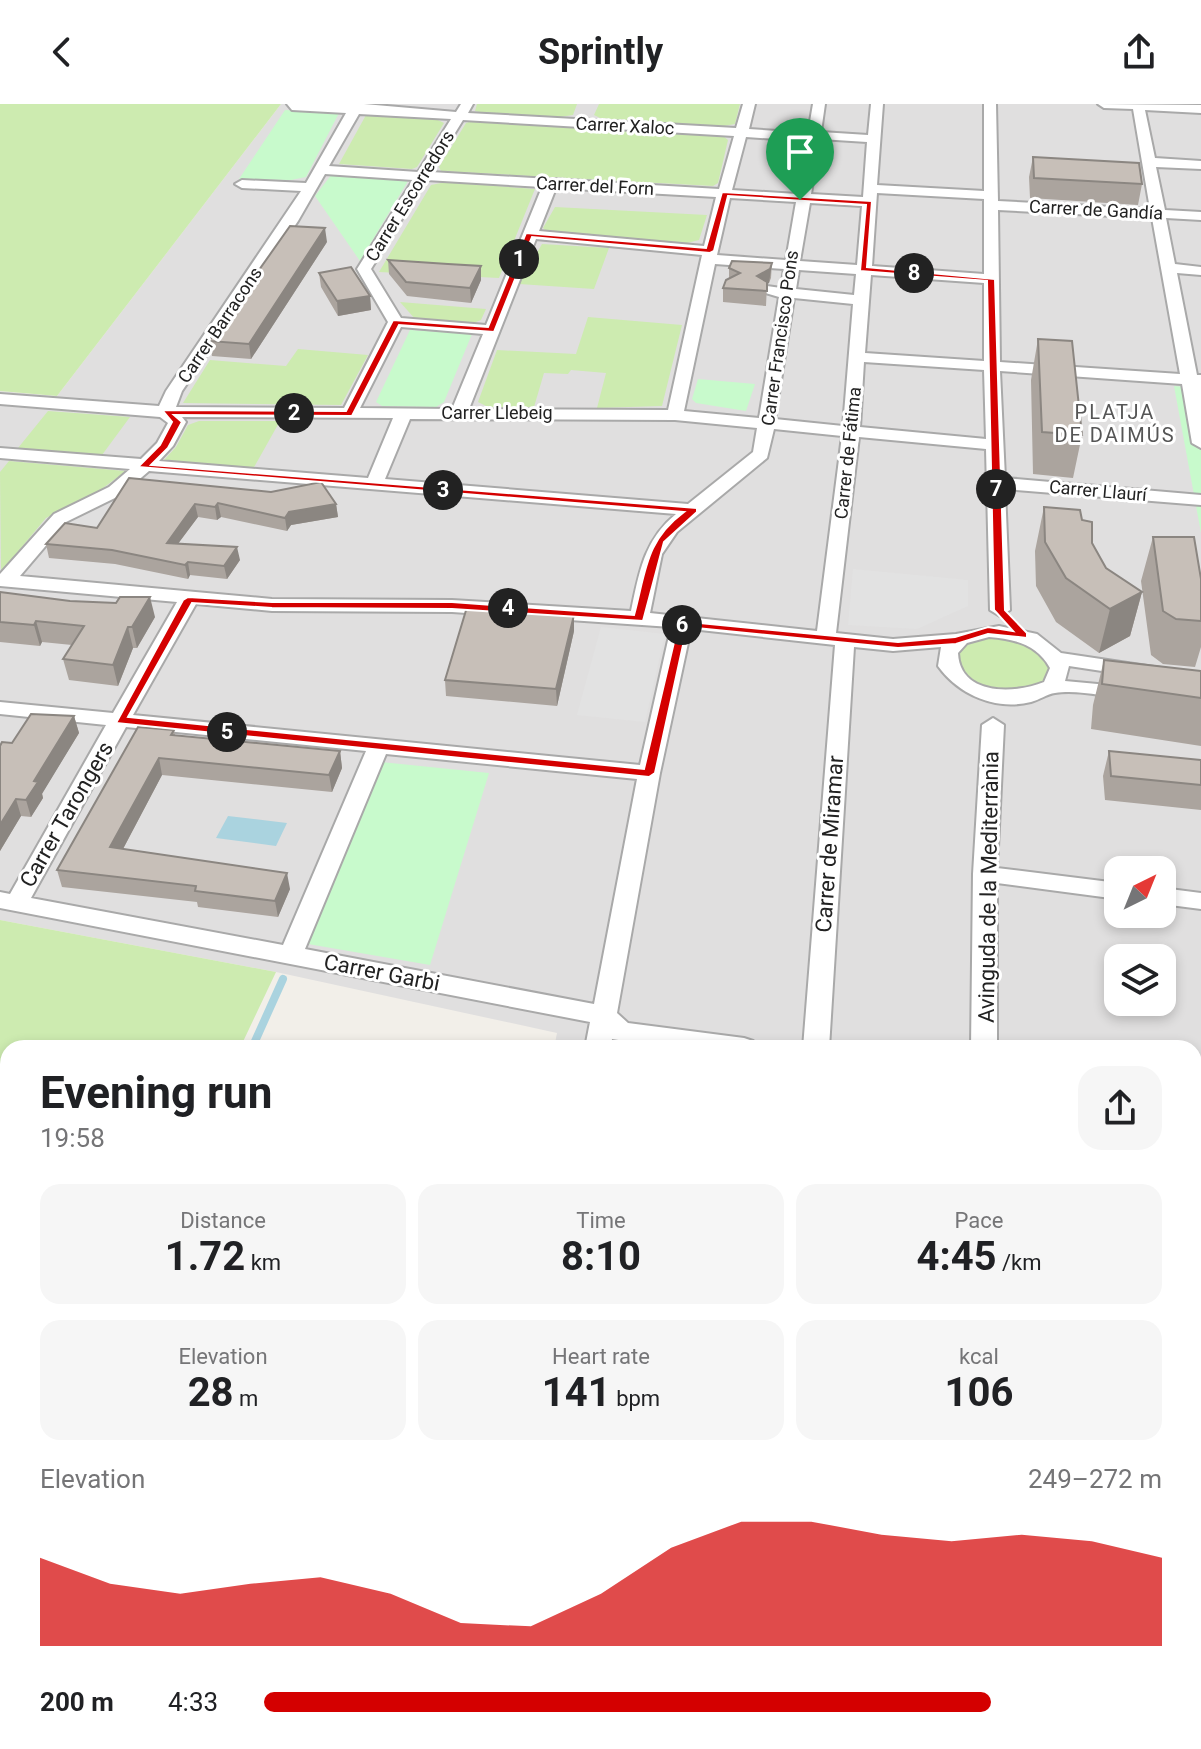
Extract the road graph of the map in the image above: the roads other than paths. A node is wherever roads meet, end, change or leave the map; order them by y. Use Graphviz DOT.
graph roads {
  1 [pos="589,104"];
  2 [pos="749,104"];
  3 [pos="819,104"];
  4 [pos="877,104"];
  5 [pos="990,104"];
  6 [pos="1104,104"];
  7 [pos="1138,105"];
  8 [pos="292,106"];
  9 [pos="356,107"];
  10 [pos="1201,109"];
  11 [pos="464,110"];
  12 [pos="581,123"];
  13 [pos="739,133"];
  14 [pos="814,136"];
  15 [pos="874,139"];
  16 [pos="1148,162"];
  17 [pos="1201,165"];
  18 [pos="320,170"];
  19 [pos="426,175"];
  20 [pos="551,183"];
  21 [pos="242,184"];
  22 [pos="311,187"];
  23 [pos="724,194"];
  24 [pos="870,196"];
  25 [pos="800,200"];
  26 [pos="990,200"];
  27 [pos="1157,214"];
  28 [pos="1201,216"];
  29 [pos="529,234"];
  30 [pos="709,255"];
  31 [pos="790,265"];
  32 [pos="1167,268"];
  33 [pos="863,269"];
  34 [pos="1201,271"];
  35 [pos="991,279"];
  36 [pos="767,291"];
  37 [pos="787,293"];
  38 [pos="861,300"];
  39 [pos="396,322"];
  40 [pos="491,330"];
  41 [pos="1180,333"];
  42 [pos="1201,334"];
  43 [pos="857,357"];
  44 [pos="992,368"];
  45 [pos="1195,379"];
  46 [pos="0,399"];
  47 [pos="165,412"];
  48 [pos="404,413"];
  49 [pos="459,413"];
  50 [pos="349,414"];
  51 [pos="675,415"];
  52 [pos="768,426"];
  53 [pos="851,433"];
  54 [pos="1201,443"];
  55 [pos="994,445"];
  56 [pos="0,453"];
  57 [pos="143,467"];
  58 [pos="996,483"];
  59 [pos="374,485"];
  60 [pos="1201,500"];
  61 [pos="694,510"];
  62 [pos="3,580"];
  63 [pos="188,600"];
  64 [pos="1000,610"];
  65 [pos="639,619"];
  66 [pos="682,623"];
  67 [pos="1023,635"];
  68 [pos="964,637"];
  69 [pos="836,638"];
  70 [pos="898,645"];
  71 [pos="1056,658"];
  72 [pos="949,672"];
  73 [pos="1201,680"];
  74 [pos="1053,686"];
  75 [pos="973,691"];
  76 [pos="1145,695"];
  77 [pos="1026,698"];
  78 [pos="0,708"];
  79 [pos="120,720"];
  80 [pos="993,725"];
  81 [pos="378,748"];
  82 [pos="649,773"];
  83 [pos="985,874"];
  84 [pos="1104,889"];
  85 [pos="1176,898"];
  86 [pos="1201,901"];
  87 [pos="8,902"];
  88 [pos="291,954"];
  89 [pos="604,1015"];
  90 [pos="599,1040"];
  91 [pos="682,1040"];
  92 [pos="817,1040"];
  93 [pos="984,1040"];
  1 -- 12 [label="street"];
  2 -- 13 [label="street"];
  3 -- 14 [label="street, Carrer Francisco Pons"];
  4 -- 15 [label="street, Carrer de Fátima"];
  5 -- 26 [label="street"];
  6 -- 7 [label="street"];
  7 -- 10 [label="street"];
  7 -- 16 [label="street"];
  8 -- 9 [label="street, Carrer Xaloc"];
  9 -- 11 [label="street, Carrer Xaloc"];
  9 -- 18 [label="street, Carrer Barracons"];
  11 -- 12 [label="street, Carrer Xaloc"];
  11 -- 19 [label="street, Carrer Escorredors"];
  12 -- 13 [label="street, Carrer Xaloc"];
  13 -- 14 [label="street, Carrer Xaloc"];
  13 -- 23 [label="street"];
  14 -- 15 [label="street, Carrer Xaloc"];
  14 -- 25 [label="street, Carrer Francisco Pons"];
  15 -- 24 [label="street, Carrer de Fátima"];
  16 -- 17 [label="street"];
  16 -- 27 [label="street"];
  18 -- 19 [label="street, Carrer del Forn"];
  18 -- 22 [label="street, Carrer Barracons"];
  19 -- 20 [label="street, Carrer del Forn"];
  19 -- 39 [label="street, Carrer Escorredors"];
  20 -- 23 [label="street, Carrer del Forn"];
  20 -- 29 [label="street"];
  21 -- 22 [label="street"];
  22 -- 47 [label="street, Carrer Barracons"];
  23 -- 25 [label="street, Carrer del Forn"];
  23 -- 30 [label="street"];
  24 -- 25 [label="street, Carrer del Forn"];
  24 -- 26 [label="street, Carrer de Gandía"];
  24 -- 33 [label="street, Carrer de Fátima"];
  25 -- 31 [label="street, Carrer Francisco Pons"];
  26 -- 27 [label="street, Carrer de Gandía"];
  26 -- 35 [label="street"];
  27 -- 28 [label="street, Carrer de Gandía"];
  27 -- 32 [label="street"];
  29 -- 30 [label="street"];
  29 -- 40 [label="street"];
  30 -- 31 [label="street"];
  30 -- 51 [label="street"];
  31 -- 33 [label="street"];
  31 -- 37 [label="street, Carrer Francisco Pons"];
  32 -- 34 [label="street"];
  32 -- 41 [label="street"];
  33 -- 35 [label="street"];
  33 -- 38 [label="street, Carrer de Fátima"];
  35 -- 44 [label="street"];
  36 -- 37 [label="street"];
  37 -- 38 [label="street"];
  37 -- 52 [label="street, Carrer Francisco Pons"];
  38 -- 43 [label="street, Carrer de Fátima"];
  39 -- 40 [label="street"];
  39 -- 50 [label="street"];
  40 -- 49 [label="street"];
  41 -- 42 [label="street"];
  41 -- 45 [label="street"];
  43 -- 44 [label="street"];
  43 -- 53 [label="street, Carrer de Fátima"];
  44 -- 45 [label="street"];
  44 -- 55 [label="street"];
  45 -- 54 [label="street"];
  46 -- 47 [label="street, Carrer Llebeig"];
  47 -- 50 [label="street, Carrer Llebeig"];
  47 -- 57 [label="street, Carrer Barracons"];
  48 -- 49 [label="street, Carrer Llebeig"];
  48 -- 50 [label="street, Carrer Llebeig"];
  48 -- 59 [label="street"];
  49 -- 51 [label="street, Carrer Llebeig"];
  51 -- 52 [label="street, Carrer Llebeig"];
  52 -- 53 [label="street, Carrer Llebeig"];
  52 -- 61 [label="street, Carrer Francisco Pons"];
  53 -- 55 [label="street, Carrer Llebeig"];
  53 -- 69 [label="street, Carrer de Fátima"];
  55 -- 58 [label="street"];
  56 -- 57 [label="street"];
  57 -- 59 [label="street"];
  57 -- 62 [label="street, Carrer Barracons"];
  58 -- 60 [label="street, Carrer Llaurí"];
  58 -- 64 [label="street"];
  59 -- 61 [label="street"];
  61 -- 65 [label="street, Carrer Francisco Pons"];
  62 -- 63 [label="street"];
  63 -- 65 [label="street"];
  63 -- 79 [label="street, Carrer Tarongers"];
  64 -- 67 [label="street"];
  64 -- 68 [label="street"];
  65 -- 66 [label="street"];
  66 -- 69 [label="street"];
  66 -- 82 [label="street"];
  67 -- 68 [label="street"];
  67 -- 71 [label="street"];
  68 -- 70 [label="street"];
  68 -- 72 [label="street"];
  69 -- 70 [label="street"];
  69 -- 92 [label="street, Carrer de Miramar"];
  70 -- 72 [label="street"];
  71 -- 73 [label="street"];
  71 -- 74 [label="street"];
  72 -- 75 [label="street"];
  74 -- 76 [label="street"];
  74 -- 77 [label="street"];
  75 -- 77 [label="street"];
  75 -- 80 [label="street"];
  77 -- 80 [label="street"];
  78 -- 79 [label="street"];
  79 -- 81 [label="street"];
  79 -- 87 [label="street, Carrer Tarongers"];
  80 -- 83 [label="street, Avinguda de la Mediterrània"];
  81 -- 82 [label="street"];
  81 -- 88 [label="street"];
  82 -- 89 [label="street"];
  83 -- 84 [label="street"];
  83 -- 93 [label="street, Avinguda de la Mediterrània"];
  85 -- 86 [label="street"];
  87 -- 88 [label="street, Carrer Garbi"];
  88 -- 89 [label="street, Carrer Garbi"];
  89 -- 90 [label="street"];
  89 -- 91 [label="street, Carrer Garbi"];
}
